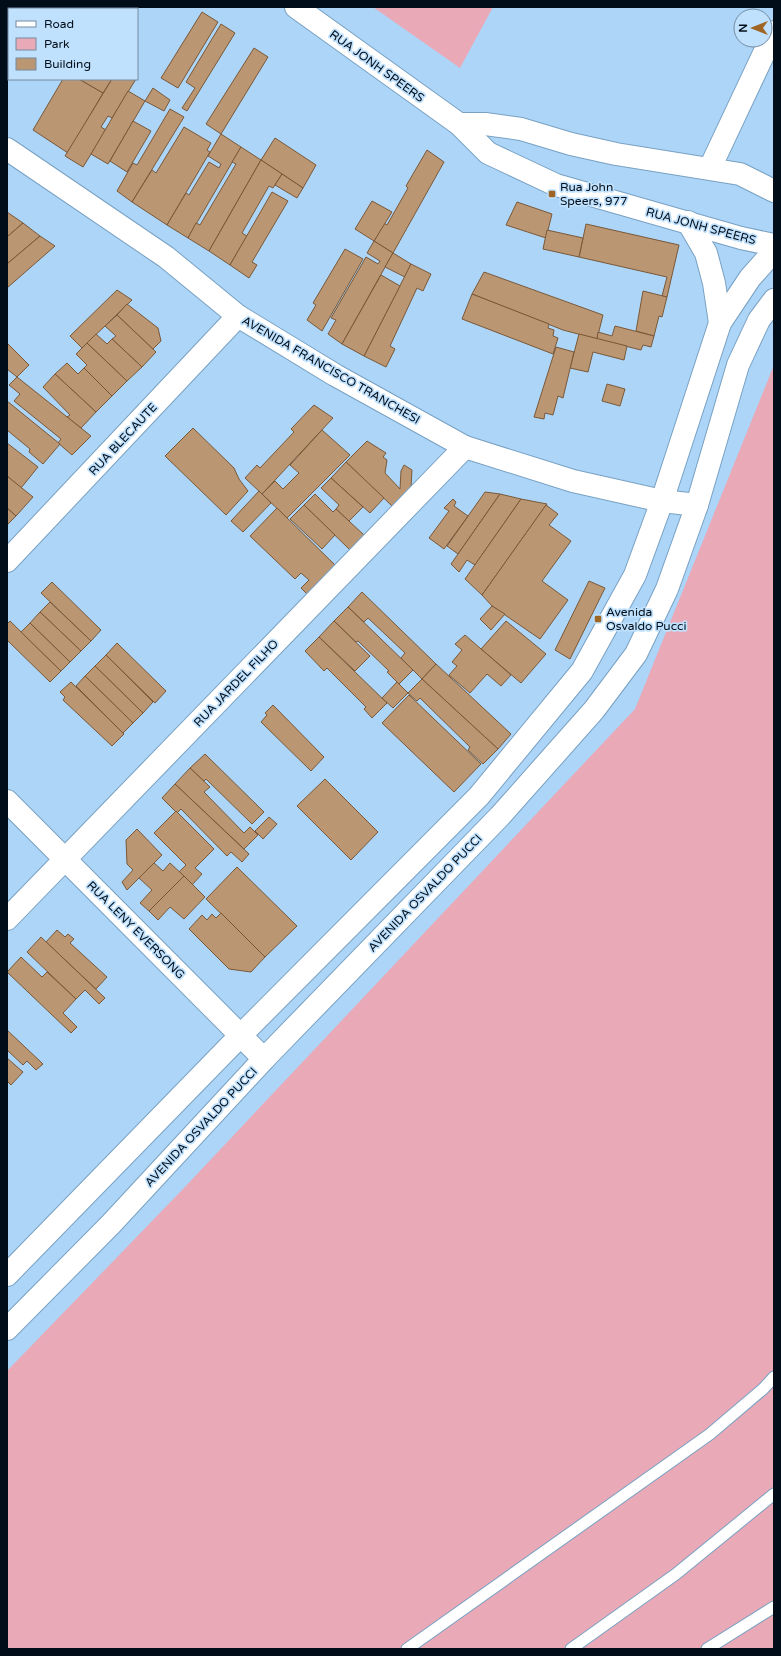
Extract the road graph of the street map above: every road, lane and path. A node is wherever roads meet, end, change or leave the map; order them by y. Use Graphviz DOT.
graph roads {
  1 [pos="296,7"];
  2 [pos="774,32"];
  3 [pos="460,124"];
  4 [pos="7,148"];
  5 [pos="710,168"];
  6 [pos="740,174"];
  7 [pos="774,174"];
  8 [pos="774,191"];
  9 [pos="688,222"];
  10 [pos="774,245"];
  11 [pos="774,251"];
  12 [pos="774,300"];
  13 [pos="238,316"];
  14 [pos="720,323"];
  15 [pos="465,446"];
  16 [pos="662,501"];
  17 [pos="697,505"];
  18 [pos="7,561"];
  19 [pos="7,801"];
  20 [pos="65,860"];
  21 [pos="7,919"];
  22 [pos="241,1035"];
  23 [pos="264,1059"];
  24 [pos="7,1274"];
  25 [pos="7,1328"];
  26 [pos="774,1377"];
  27 [pos="774,1494"];
  28 [pos="774,1607"];
  29 [pos="407,1649"];
  30 [pos="571,1649"];
  31 [pos="707,1649"];
  1 -- 3 [label="main road, RUA JONH SPEERS"];
  2 -- 5 [label="main road"];
  3 -- 5 [label="main road"];
  3 -- 9 [label="main road, RUA JONH SPEERS"];
  4 -- 13 [label="main road, AVENIDA FRANCISCO TRANCHESI"];
  5 -- 6 [label="main road"];
  6 -- 7 [label="main road"];
  6 -- 8 [label="main road"];
  9 -- 10 [label="main road, RUA JONH SPEERS"];
  9 -- 14 [label="main road"];
  11 -- 14 [label="main road"];
  12 -- 17 [label="main road, AVENIDA OSVALDO PUCCI"];
  13 -- 15 [label="main road, AVENIDA FRANCISCO TRANCHESI"];
  13 -- 18 [label="main road, RUA BLECAUTE"];
  14 -- 16 [label="main road"];
  15 -- 16 [label="main road, AVENIDA FRANCISCO TRANCHESI"];
  15 -- 20 [label="main road, RUA JARDEL FILHO"];
  16 -- 17 [label="main road, AVENIDA FRANCISCO TRANCHESI"];
  16 -- 22 [label="main road"];
  17 -- 23 [label="main road, AVENIDA OSVALDO PUCCI"];
  19 -- 20 [label="main road, RUA LENY EVERSONG"];
  20 -- 21 [label="main road, RUA JARDEL FILHO"];
  20 -- 22 [label="main road, RUA LENY EVERSONG"];
  22 -- 23 [label="main road, RUA LENY EVERSONG"];
  22 -- 24 [label="main road"];
  23 -- 25 [label="main road, AVENIDA OSVALDO PUCCI"];
  26 -- 29 [label="lane"];
  27 -- 30 [label="lane"];
  28 -- 31 [label="lane"];
}
